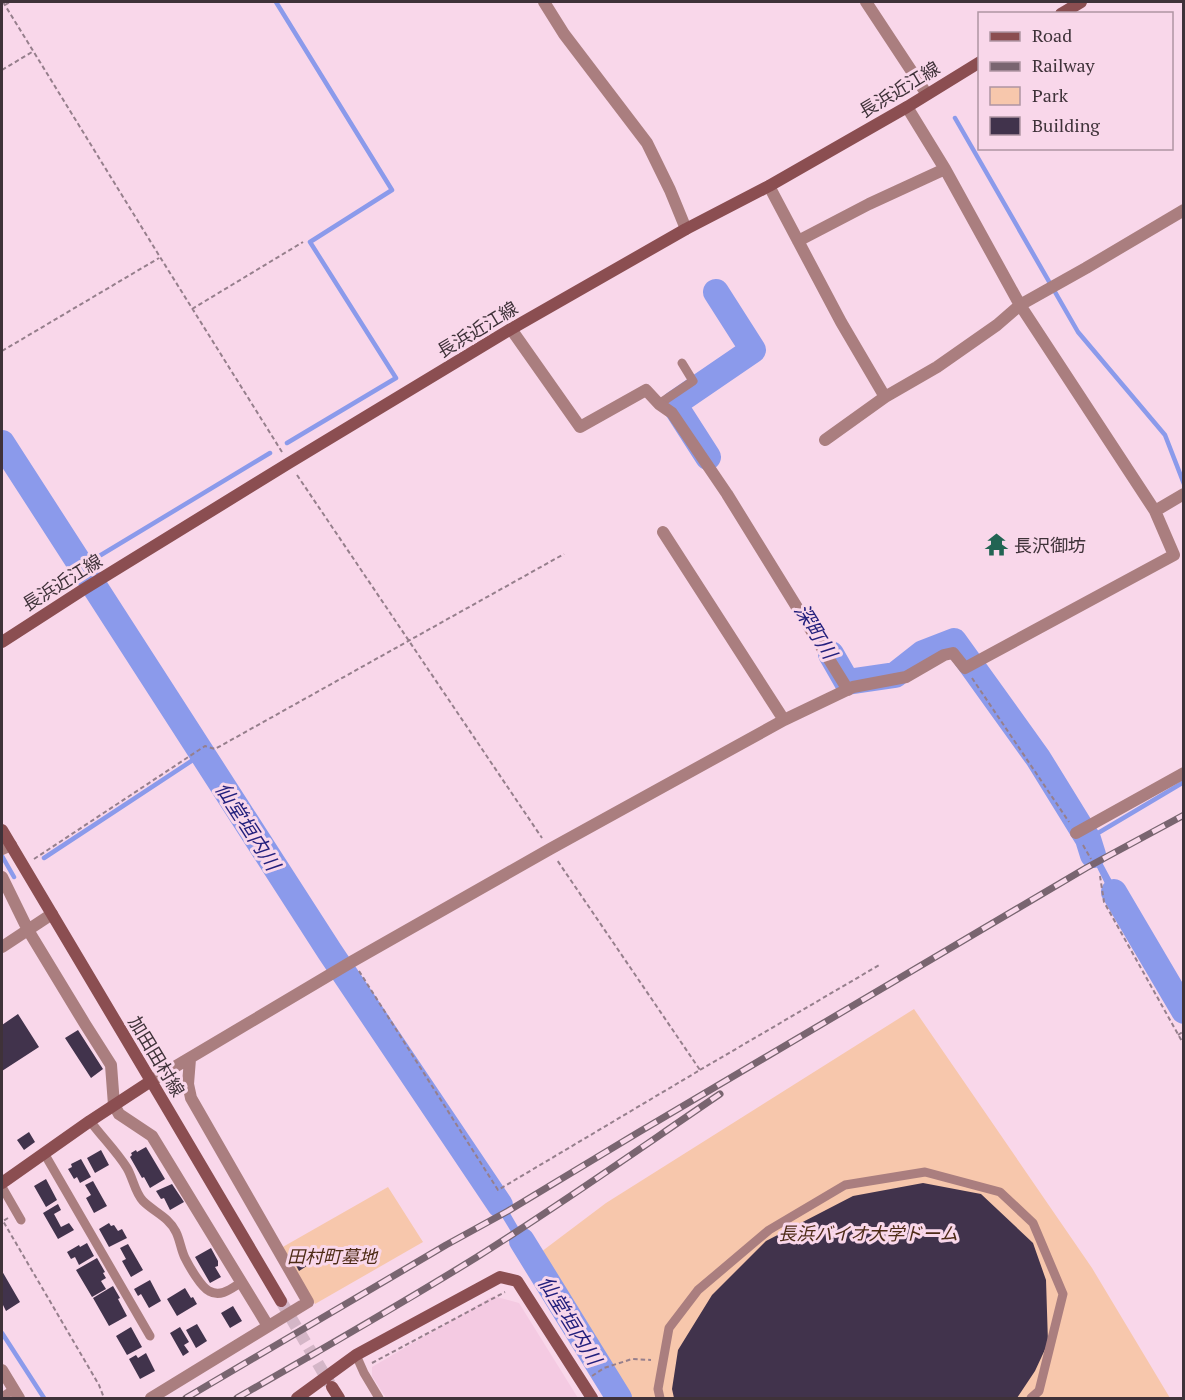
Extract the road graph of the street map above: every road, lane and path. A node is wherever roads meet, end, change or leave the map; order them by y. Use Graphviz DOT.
graph roads {
  1 [pos="10,2"];
  2 [pos="544,2"];
  3 [pos="866,2"];
  4 [pos="1081,2"];
  5 [pos="4,3"];
  6 [pos="1064,12"];
  7 [pos="32,52"];
  8 [pos="978,63"];
  9 [pos="2,70"];
  10 [pos="926,93"];
  11 [pos="907,106"];
  12 [pos="945,169"];
  13 [pos="769,186"];
  14 [pos="1184,210"];
  15 [pos="686,229"];
  16 [pos="798,241"];
  17 [pos="303,242"];
  18 [pos="160,257"];
  19 [pos="1020,305"];
  20 [pos="192,309"];
  21 [pos="512,329"];
  22 [pos="2,351"];
  23 [pos="682,363"];
  24 [pos="885,397"];
  25 [pos="659,404"];
  26 [pos="825,440"];
  27 [pos="289,463"];
  28 [pos="1184,494"];
  29 [pos="1155,511"];
  30 [pos="663,532"];
  31 [pos="564,554"];
  32 [pos="409,640"];
  33 [pos="2,642"];
  34 [pos="965,668"];
  35 [pos="848,690"];
  36 [pos="784,720"];
  37 [pos="1184,773"];
  38 [pos="2,830"];
  39 [pos="1076,833"];
  40 [pos="6,847"];
  41 [pos="550,849"];
  42 [pos="1091,859"];
  43 [pos="24,866"];
  44 [pos="1100,876"];
  45 [pos="2,877"];
  46 [pos="52,914"];
  47 [pos="28,930"];
  48 [pos="2,947"];
  49 [pos="351,962"];
  50 [pos="881,964"];
  51 [pos="1184,1031"];
  52 [pos="1178,1035"];
  53 [pos="1184,1045"];
  54 [pos="190,1059"];
  55 [pos="700,1070"];
  56 [pos="151,1081"];
  57 [pos="114,1105"];
  58 [pos="90,1121"];
  59 [pos="44,1153"];
  60 [pos="2,1185"];
  61 [pos="5,1212"];
  62 [pos="21,1220"];
  63 [pos="242,1282"];
  64 [pos="508,1290"];
  65 [pos="281,1301"];
  66 [pos="268,1326"];
  67 [pos="150,1336"];
  68 [pos="356,1355"];
  69 [pos="663,1360"];
  70 [pos="362,1369"];
  71 [pos="2,1370"];
  72 [pos="588,1378"];
  73 [pos="17,1396"];
  74 [pos="2,1397"];
  75 [pos="104,1398"];
  76 [pos="151,1398"];
  77 [pos="299,1398"];
  78 [pos="379,1398"];
  79 [pos="592,1398"];
  80 [pos="660,1398"];
  81 [pos="1031,1398"];
  1 -- 5 [label="path"];
  2 -- 15 [label="street"];
  3 -- 10 [label="street"];
  4 -- 6 [label="main road"];
  5 -- 7 [label="path"];
  7 -- 9 [label="path"];
  7 -- 18 [label="path"];
  8 -- 10 [label="main road, 長浜近江線"];
  10 -- 11 [label="main road, 長浜近江線"];
  11 -- 12 [label="street"];
  11 -- 13 [label="main road, 長浜近江線"];
  12 -- 16 [label="street"];
  12 -- 19 [label="street"];
  13 -- 15 [label="main road, 長浜近江線"];
  13 -- 16 [label="street"];
  14 -- 19 [label="street"];
  15 -- 21 [label="main road, 長浜近江線"];
  16 -- 24 [label="street"];
  17 -- 20 [label="path"];
  18 -- 20 [label="path"];
  18 -- 22 [label="path"];
  19 -- 24 [label="street"];
  19 -- 29 [label="street"];
  20 -- 27 [label="path"];
  21 -- 25 [label="street"];
  21 -- 27 [label="main road, 長浜近江線"];
  23 -- 25 [label="lane"];
  24 -- 26 [label="street"];
  25 -- 35 [label="street"];
  27 -- 32 [label="path"];
  27 -- 33 [label="main road, 長浜近江線"];
  28 -- 29 [label="street"];
  29 -- 34 [label="street"];
  30 -- 36 [label="street"];
  31 -- 32 [label="path"];
  32 -- 41 [label="path"];
  32 -- 43 [label="path"];
  34 -- 35 [label="street"];
  34 -- 39 [label="path"];
  35 -- 36 [label="street"];
  36 -- 41 [label="street"];
  37 -- 39 [label="street"];
  38 -- 40 [label="main road, 加田田村線"];
  39 -- 42 [label="path"];
  40 -- 43 [label="main road, 加田田村線"];
  41 -- 49 [label="street"];
  41 -- 55 [label="path"];
  43 -- 46 [label="main road, 加田田村線"];
  44 -- 52 [label="path"];
  45 -- 47 [label="street"];
  46 -- 47 [label="street"];
  46 -- 56 [label="main road, 加田田村線"];
  47 -- 48 [label="street"];
  47 -- 57 [label="street"];
  49 -- 54 [label="street"];
  49 -- 55 [label="path"];
  50 -- 55 [label="path"];
  51 -- 52 [label="path"];
  52 -- 53 [label="path"];
  54 -- 56 [label="street"];
  54 -- 66 [label="street"];
  56 -- 57 [label="main road"];
  56 -- 65 [label="main road, 加田田村線"];
  57 -- 58 [label="main road"];
  57 -- 63 [label="street"];
  58 -- 59 [label="main road"];
  58 -- 63 [label="lane"];
  59 -- 60 [label="main road"];
  59 -- 67 [label="lane"];
  60 -- 62 [label="lane"];
  61 -- 75 [label="path"];
  63 -- 66 [label="street"];
  64 -- 70 [label="path"];
  66 -- 76 [label="street"];
  68 -- 70 [label="lane"];
  68 -- 77 [label="main road"];
  68 -- 79 [label="main road"];
  69 -- 72 [label="path"];
  69 -- 80 [label="lane"];
  69 -- 81 [label="lane"];
  70 -- 78 [label="lane"];
  71 -- 73 [label="street"];
  73 -- 74 [label="lane"];
}
